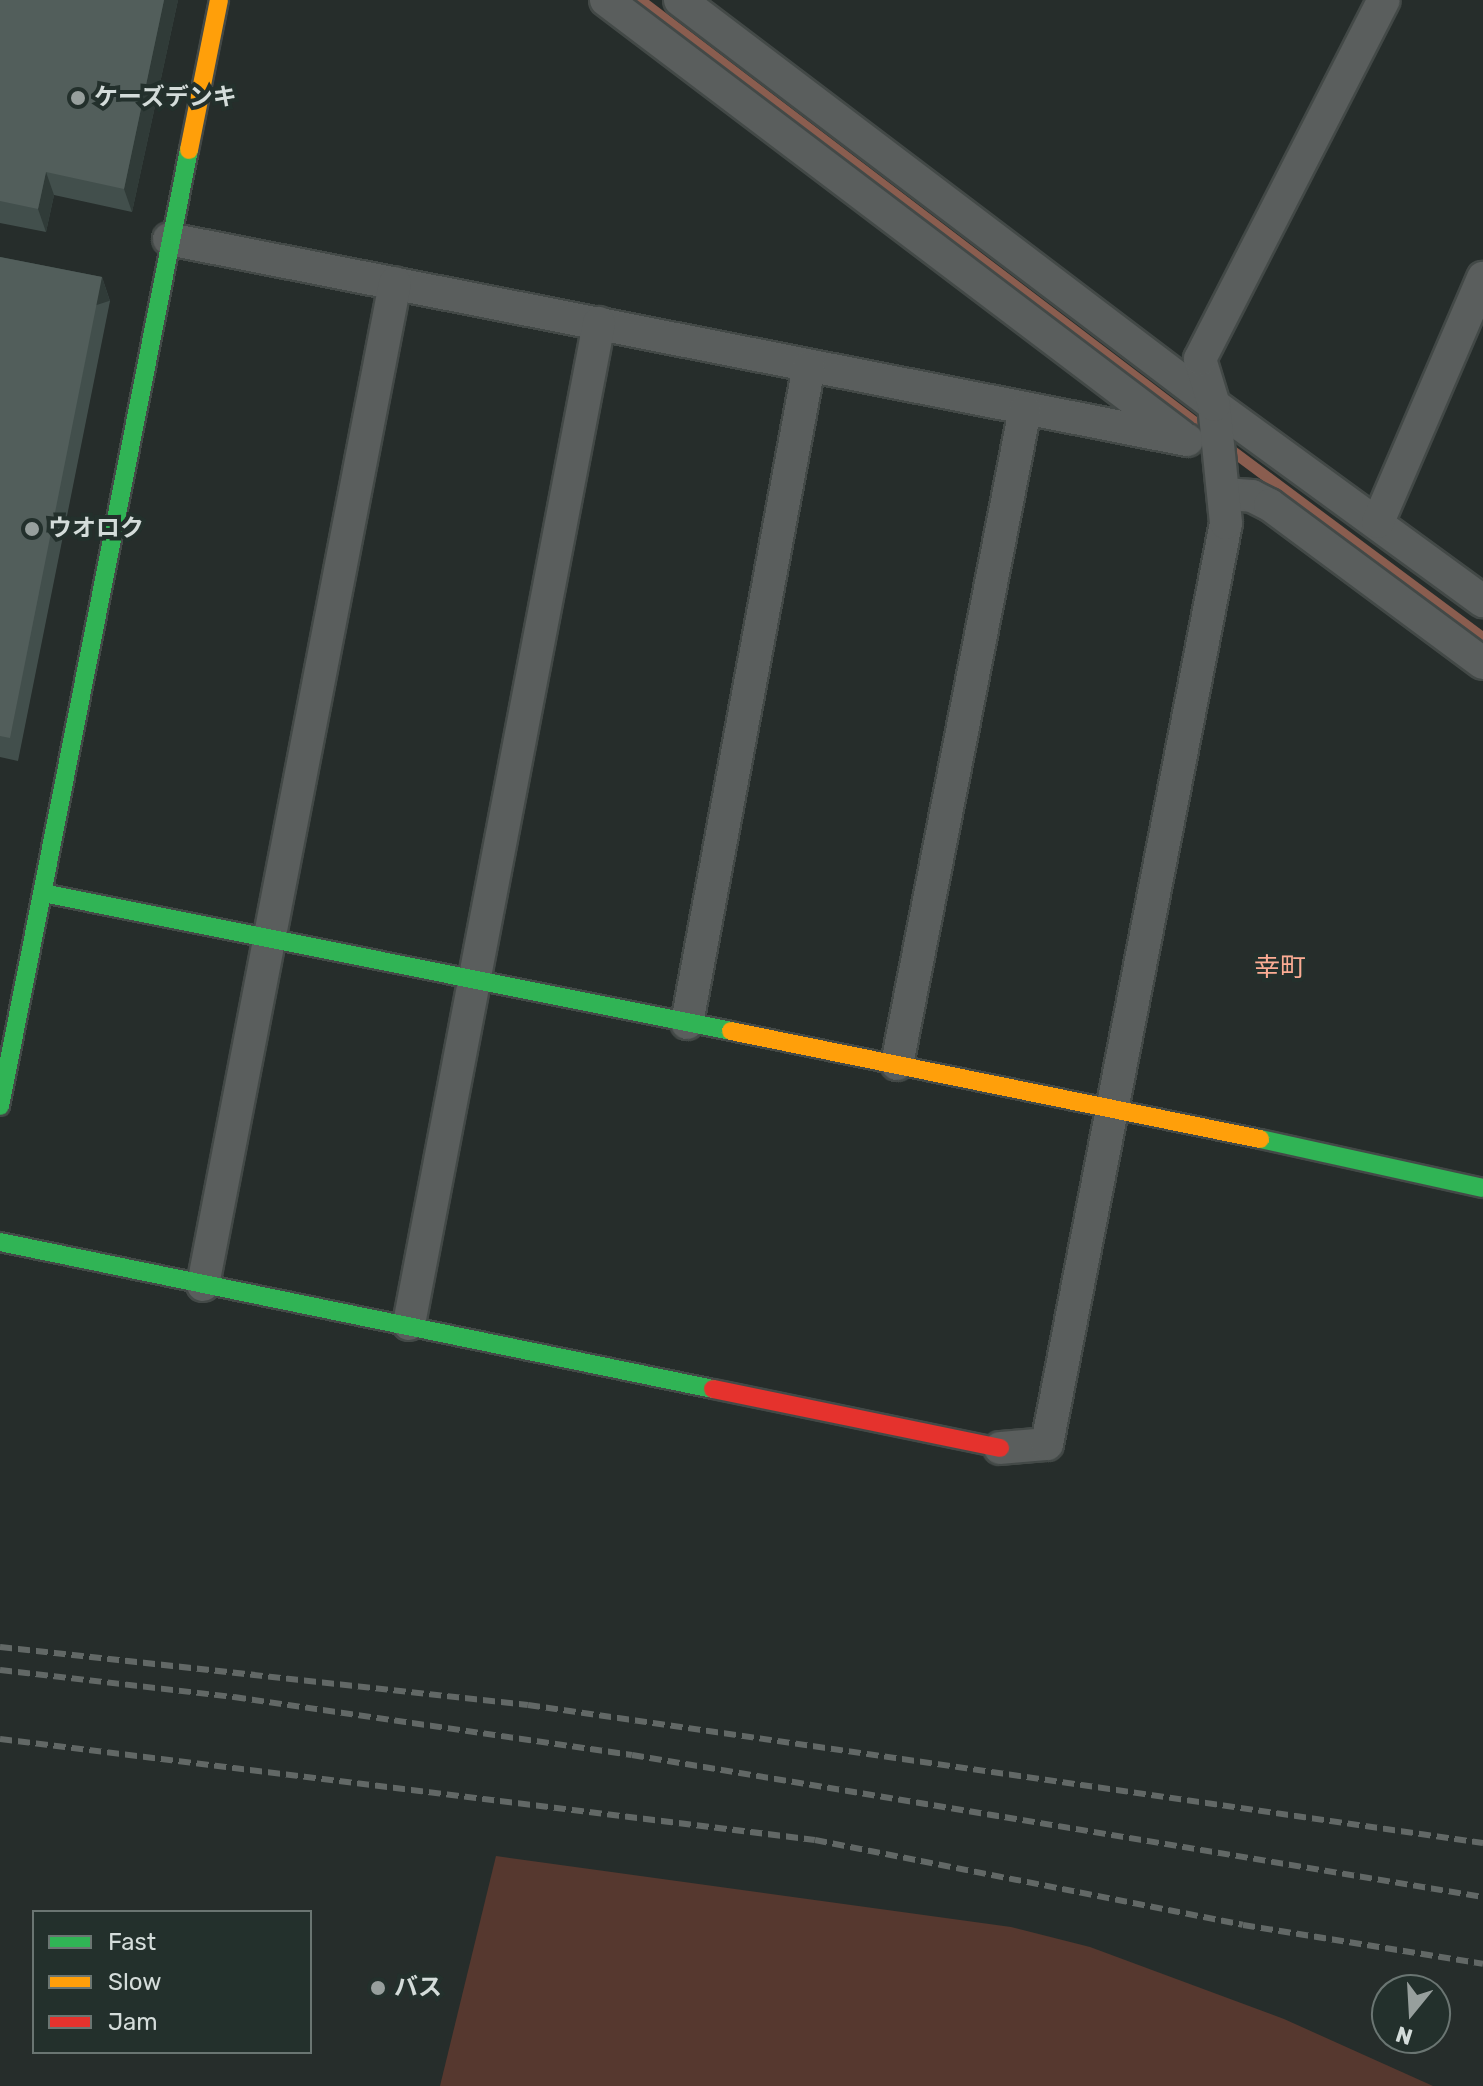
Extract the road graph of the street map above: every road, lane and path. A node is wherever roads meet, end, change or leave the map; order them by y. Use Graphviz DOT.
graph roads {
  1 [pos="219,0"];
  2 [pos="606,0"];
  3 [pos="680,0"];
  4 [pos="1384,0"];
  5 [pos="169,239"];
  6 [pos="1483,278"];
  7 [pos="395,283"];
  8 [pos="599,323"];
  9 [pos="809,366"];
  10 [pos="1214,408"];
  11 [pos="1025,410"];
  12 [pos="1187,440"];
  13 [pos="1221,471"];
  14 [pos="1378,522"];
  15 [pos="1483,601"];
  16 [pos="1483,663"];
  17 [pos="43,893"];
  18 [pos="266,937"];
  19 [pos="478,980"];
  20 [pos="687,1023"];
  21 [pos="897,1064"];
  22 [pos="0,1106"];
  23 [pos="1116,1108"];
  24 [pos="1483,1188"];
  25 [pos="0,1242"];
  26 [pos="203,1285"];
  27 [pos="409,1324"];
  28 [pos="1000,1448"];
  1 -- 5 [label="street"];
  2 -- 12 [label="street"];
  3 -- 10 [label="street"];
  4 -- 10 [label="street"];
  5 -- 7 [label="street"];
  5 -- 17 [label="street"];
  6 -- 14 [label="street"];
  7 -- 8 [label="street"];
  7 -- 18 [label="street"];
  8 -- 9 [label="street"];
  8 -- 19 [label="street"];
  9 -- 11 [label="street"];
  9 -- 20 [label="street"];
  10 -- 13 [label="street"];
  10 -- 14 [label="street"];
  11 -- 12 [label="street"];
  11 -- 21 [label="street"];
  12 -- 13 [label="street"];
  13 -- 16 [label="street"];
  13 -- 23 [label="street"];
  14 -- 15 [label="street"];
  17 -- 18 [label="street"];
  17 -- 22 [label="street"];
  18 -- 19 [label="street"];
  18 -- 26 [label="street"];
  19 -- 20 [label="street"];
  19 -- 27 [label="street"];
  20 -- 21 [label="street"];
  21 -- 23 [label="street"];
  23 -- 24 [label="street"];
  23 -- 28 [label="street"];
  25 -- 26 [label="street"];
  26 -- 27 [label="street"];
  27 -- 28 [label="street"];
}
